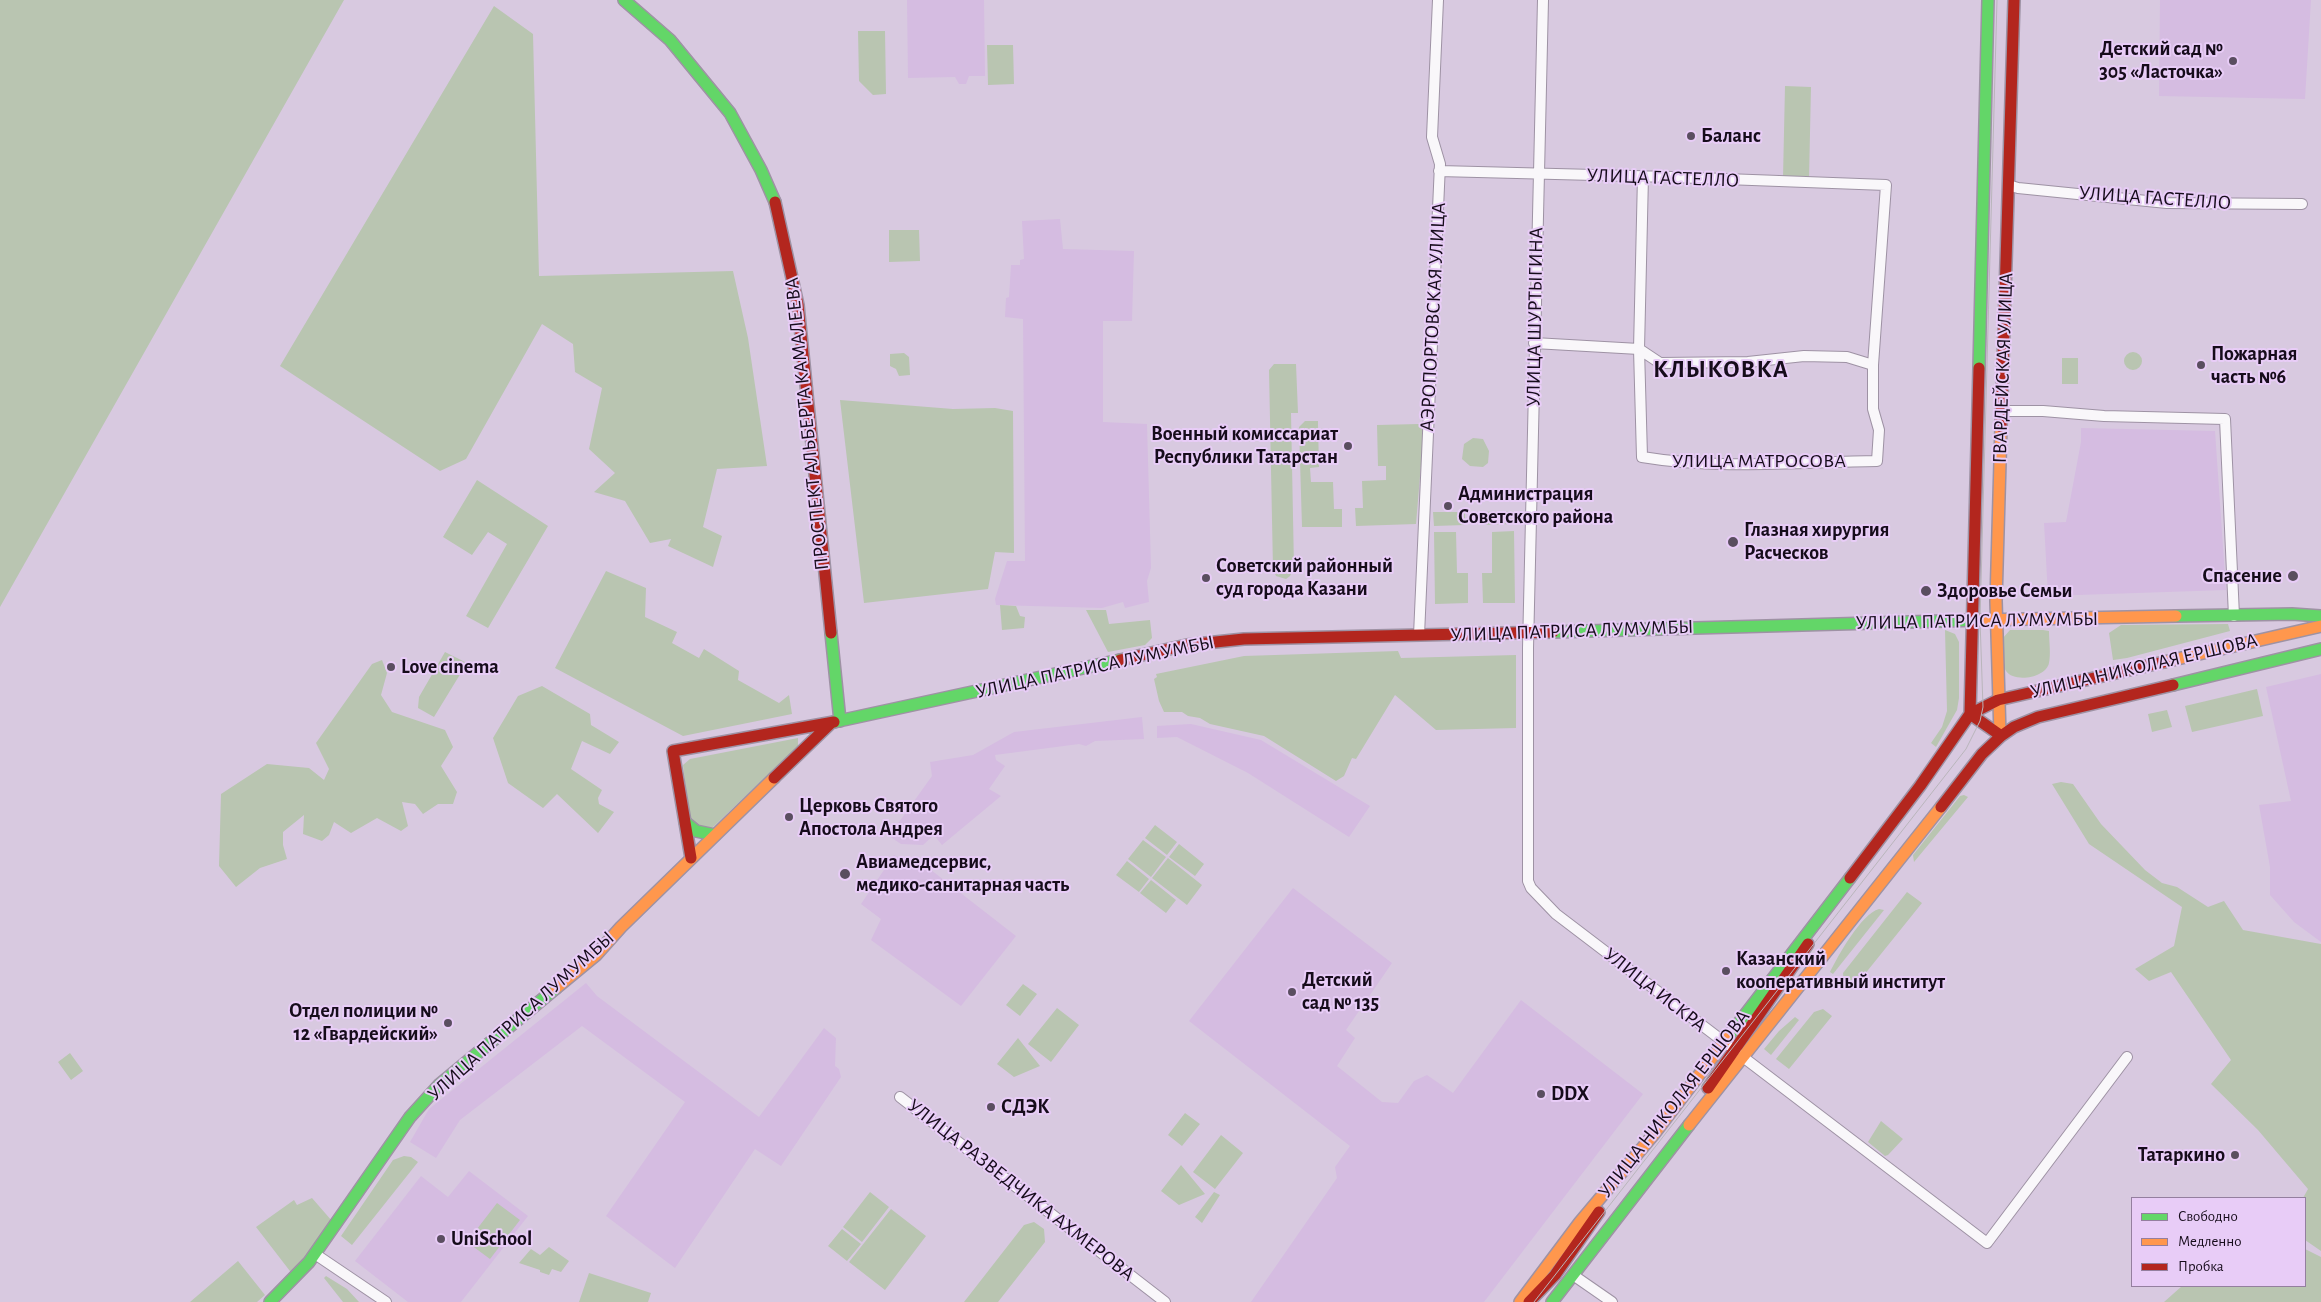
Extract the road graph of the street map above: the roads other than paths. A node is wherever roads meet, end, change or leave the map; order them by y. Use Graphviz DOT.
graph roads {
  1 [pos="625,0"];
  2 [pos="1438,0"];
  3 [pos="1543,0"];
  4 [pos="1988,0"];
  5 [pos="2014,0"];
  6 [pos="1440,171"];
  7 [pos="1538,173"];
  8 [pos="1643,176"];
  9 [pos="2008,184"];
  10 [pos="2302,204"];
  11 [pos="1534,343"];
  12 [pos="1639,349"];
  13 [pos="1873,365"];
  14 [pos="2001,411"];
  15 [pos="2234,616"];
  16 [pos="2321,616"];
  17 [pos="1971,620"];
  18 [pos="1995,620"];
  19 [pos="2321,626"];
  20 [pos="1528,633"];
  21 [pos="1419,635"];
  22 [pos="2321,650"];
  23 [pos="1998,700"];
  24 [pos="1970,714"];
  25 [pos="836,722"];
  26 [pos="2000,735"];
  27 [pos="685,822"];
  28 [pos="715,835"];
  29 [pos="691,858"];
  30 [pos="1842,888"];
  31 [pos="1798,988"];
  32 [pos="1724,1043"];
  33 [pos="1734,1050"];
  34 [pos="1744,1057"];
  35 [pos="2126,1057"];
  36 [pos="900,1096"];
  37 [pos="1654,1134"];
  38 [pos="1646,1179"];
  39 [pos="315,1254"];
  40 [pos="1573,1275"];
  41 [pos="270,1302"];
  42 [pos="386,1302"];
  43 [pos="1165,1302"];
  44 [pos="1520,1302"];
  45 [pos="1529,1302"];
  46 [pos="1543,1302"];
  47 [pos="1552,1302"];
  48 [pos="1612,1302"];
  1 -- 25 [label="main road, ПРОСПЕКТ АЛЬБЕРТА КАМАЛЕЕВА"];
  2 -- 6 [label="street, АЭРОПОРТОВСКАЯ УЛИЦА"];
  3 -- 7 [label="street, УЛИЦА ШУРТЫГИНА"];
  4 -- 17 [label="main road, ГВАРДЕЙСКАЯ УЛИЦА"];
  5 -- 9 [label="main road, ГВАРДЕЙСКАЯ УЛИЦА"];
  6 -- 7 [label="street, УЛИЦА ГАСТЕЛЛО"];
  6 -- 21 [label="street, АЭРОПОРТОВСКАЯ УЛИЦА"];
  7 -- 8 [label="street, УЛИЦА ГАСТЕЛЛО"];
  7 -- 11 [label="street, УЛИЦА ШУРТЫГИНА"];
  8 -- 12 [label="street"];
  8 -- 13 [label="street, УЛИЦА ГАСТЕЛЛО"];
  9 -- 10 [label="street, УЛИЦА ГАСТЕЛЛО"];
  9 -- 14 [label="main road, ГВАРДЕЙСКАЯ УЛИЦА"];
  11 -- 12 [label="street"];
  11 -- 20 [label="street, УЛИЦА ШУРТЫГИНА"];
  12 -- 13 [label="street"];
  12 -- 13 [label="street, УЛИЦА МАТРОСОВА"];
  14 -- 15 [label="street"];
  14 -- 18 [label="main road, ГВАРДЕЙСКАЯ УЛИЦА"];
  15 -- 16 [label="main road, УЛИЦА ПАТРИСА ЛУМУМБЫ"];
  15 -- 18 [label="main road, УЛИЦА ПАТРИСА ЛУМУМБЫ"];
  17 -- 18 [label="main road, УЛИЦА ПАТРИСА ЛУМУМБЫ"];
  17 -- 20 [label="main road, УЛИЦА ПАТРИСА ЛУМУМБЫ"];
  17 -- 24 [label="main road, ГВАРДЕЙСКАЯ УЛИЦА"];
  18 -- 23 [label="main road, ГВАРДЕЙСКАЯ УЛИЦА"];
  19 -- 23 [label="main road, УЛИЦА НИКОЛАЯ ЕРШОВА"];
  20 -- 21 [label="main road, УЛИЦА ПАТРИСА ЛУМУМБЫ"];
  20 -- 32 [label="street, УЛИЦА ИСКРА"];
  21 -- 25 [label="main road, УЛИЦА ПАТРИСА ЛУМУМБЫ"];
  22 -- 26 [label="main road, УЛИЦА НИКОЛАЯ ЕРШОВА"];
  23 -- 24 [label="main road, УЛИЦА НИКОЛАЯ ЕРШОВА"];
  23 -- 26 [label="main road, ГВАРДЕЙСКАЯ УЛИЦА"];
  24 -- 26 [label="main road"];
  24 -- 30 [label="main road, УЛИЦА НИКОЛАЯ ЕРШОВА"];
  25 -- 27 [label="main road, УЛИЦА ПАТРИСА ЛУМУМБЫ"];
  25 -- 28 [label="main road, УЛИЦА ПАТРИСА ЛУМУМБЫ"];
  26 -- 31 [label="main road, УЛИЦА НИКОЛАЯ ЕРШОВА"];
  27 -- 28 [label="main road"];
  27 -- 29 [label="main road, УЛИЦА ПАТРИСА ЛУМУМБЫ"];
  28 -- 29 [label="main road, УЛИЦА ПАТРИСА ЛУМУМБЫ"];
  29 -- 39 [label="main road, УЛИЦА ПАТРИСА ЛУМУМБЫ"];
  30 -- 32 [label="main road, УЛИЦА НИКОЛАЯ ЕРШОВА"];
  30 -- 33 [label="main road"];
  31 -- 33 [label="main road"];
  31 -- 34 [label="main road, УЛИЦА НИКОЛАЯ ЕРШОВА"];
  32 -- 33 [label="street, УЛИЦА ИСКРА"];
  32 -- 37 [label="main road, УЛИЦА НИКОЛАЯ ЕРШОВА"];
  33 -- 34 [label="street, УЛИЦА ИСКРА"];
  33 -- 37 [label="main road"];
  33 -- 38 [label="main road"];
  34 -- 35 [label="street, УЛИЦА ИСКРА"];
  34 -- 38 [label="main road, УЛИЦА НИКОЛАЯ ЕРШОВА"];
  36 -- 43 [label="street, УЛИЦА РАЗВЕДЧИКА АХМЕРОВА"];
  37 -- 44 [label="main road, УЛИЦА НИКОЛАЯ ЕРШОВА"];
  37 -- 45 [label="main road"];
  38 -- 40 [label="main road, УЛИЦА НИКОЛАЯ ЕРШОВА"];
  38 -- 46 [label="main road"];
  39 -- 41 [label="main road, УЛИЦА ПАТРИСА ЛУМУМБЫ"];
  39 -- 42 [label="street"];
  40 -- 47 [label="main road, УЛИЦА НИКОЛАЯ ЕРШОВА"];
  40 -- 48 [label="street"];
}
